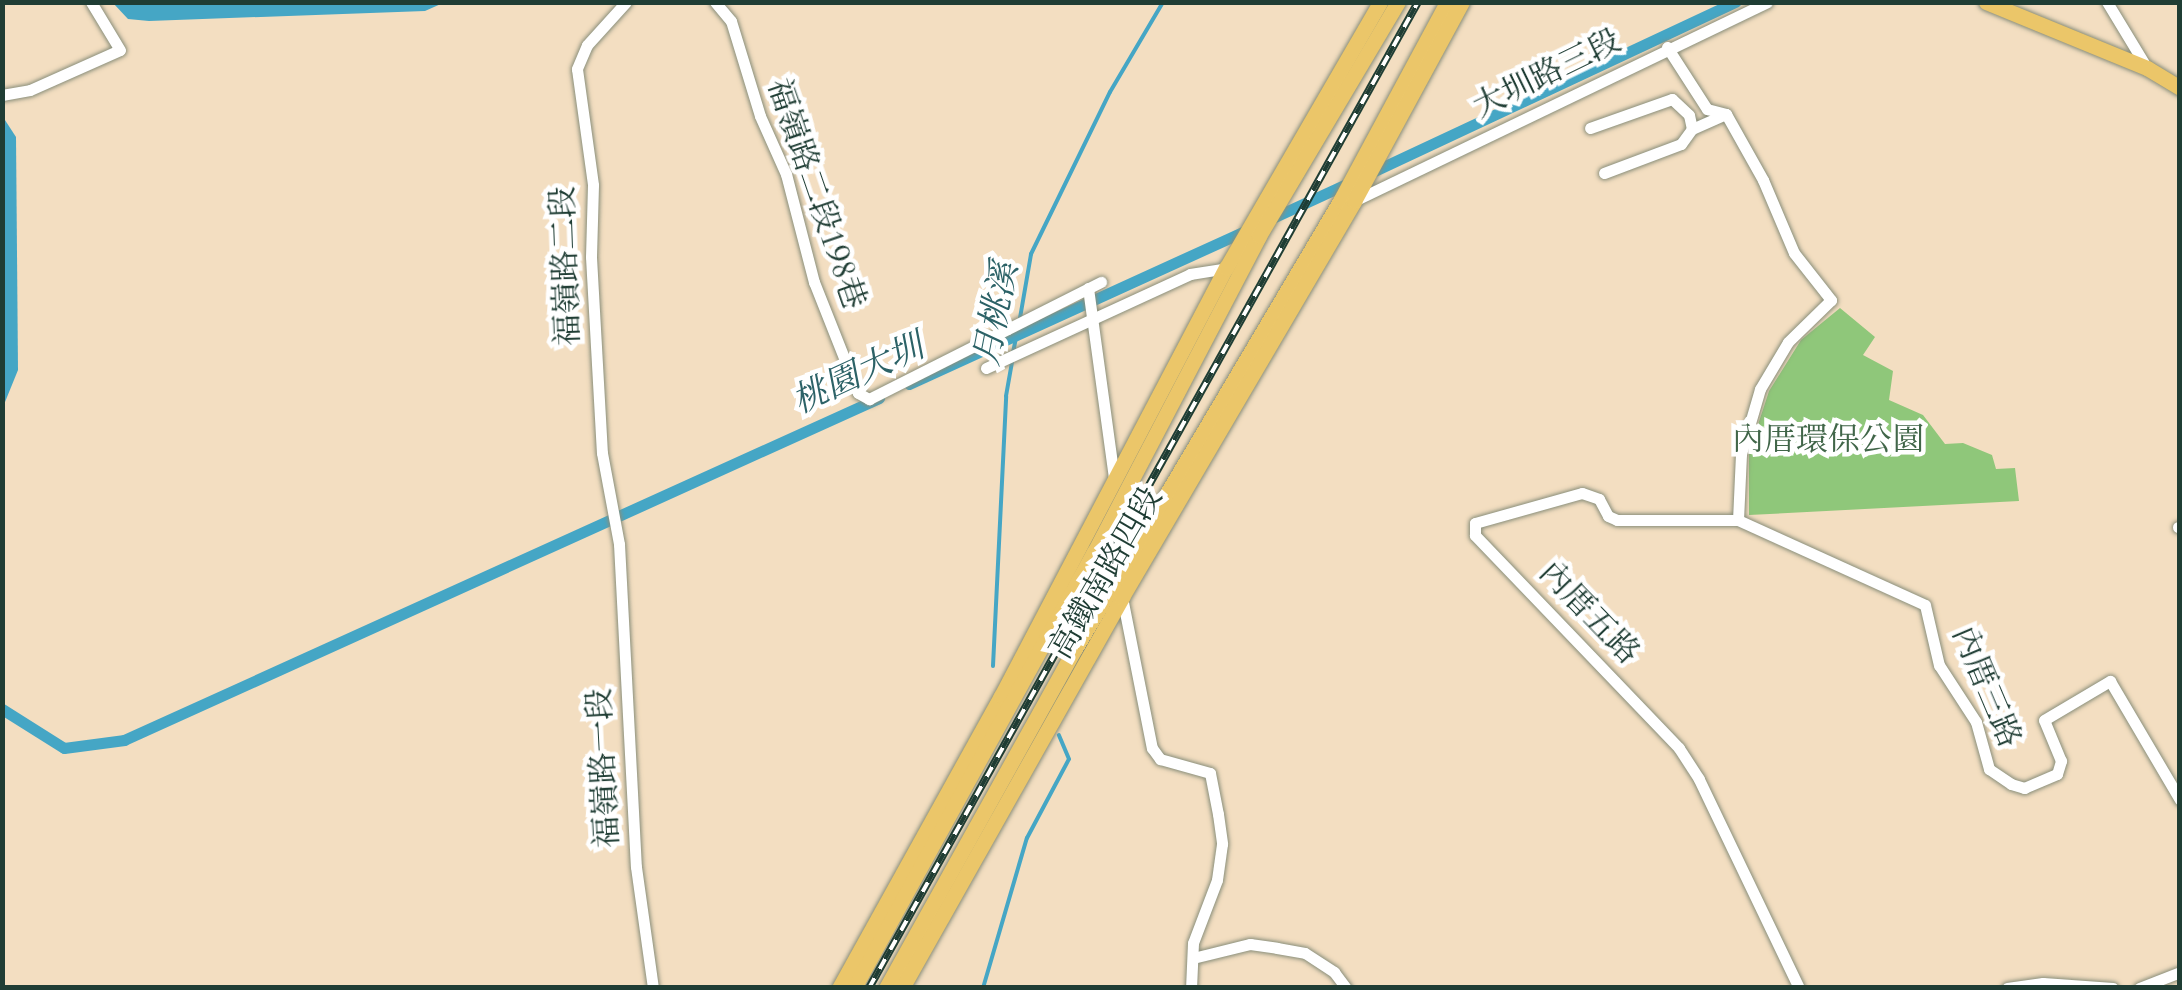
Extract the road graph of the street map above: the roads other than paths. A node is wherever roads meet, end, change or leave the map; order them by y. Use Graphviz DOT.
graph roads {
  1 [pos="90,2"];
  2 [pos="626,2"];
  3 [pos="715,2"];
  4 [pos="1380,2"];
  5 [pos="1398,2"];
  6 [pos="1447,2"];
  7 [pos="1462,2"];
  8 [pos="1767,2"];
  9 [pos="1986,2"];
  10 [pos="2106,2"];
  11 [pos="1667,47"];
  12 [pos="2147,68"];
  13 [pos="2180,88"];
  14 [pos="2,95"];
  15 [pos="1726,114"];
  16 [pos="1590,128"];
  17 [pos="1692,129"];
  18 [pos="1604,173"];
  19 [pos="1352,197"];
  20 [pos="1226,268"];
  21 [pos="1094,315"];
  22 [pos="986,368"];
  23 [pos="1176,391"];
  24 [pos="1142,427"];
  25 [pos="1198,439"];
  26 [pos="1114,479"];
  27 [pos="1181,500"];
  28 [pos="1115,505"];
  29 [pos="1738,520"];
  30 [pos="619,541"];
  31 [pos="1119,576"];
  32 [pos="1122,598"];
  33 [pos="1001,696"];
  34 [pos="988,749"];
  35 [pos="2180,800"];
  36 [pos="978,851"];
  37 [pos="928,912"];
  38 [pos="1193,958"];
  39 [pos="2180,972"];
  40 [pos="653,988"];
  41 [pos="839,988"];
  42 [pos="854,988"];
  43 [pos="886,988"];
  44 [pos="902,988"];
  45 [pos="1191,988"];
  46 [pos="1346,988"];
  47 [pos="1799,988"];
  48 [pos="2008,988"];
  49 [pos="2113,988"];
  50 [pos="2140,988"];
  1 -- 14 [label="street"];
  2 -- 30 [label="street, 福嶺路二段"];
  3 -- 21 [label="street, 福嶺路二段198巷"];
  4 -- 20 [label="main road, 高鐵南路四段"];
  5 -- 23 [label="main road, 高鐵南路四段"];
  6 -- 19 [label="main road"];
  7 -- 19 [label="main road"];
  8 -- 11 [label="street, 大圳路三段"];
  9 -- 12 [label="main road"];
  10 -- 12 [label="street"];
  11 -- 15 [label="street"];
  11 -- 19 [label="street, 大圳路三段"];
  12 -- 13 [label="main road"];
  15 -- 17 [label="street"];
  15 -- 29 [label="street"];
  16 -- 17 [label="street"];
  17 -- 18 [label="street"];
  19 -- 25 [label="main road, 高鐵南路四段"];
  19 -- 27 [label="main road, 高鐵南路四段"];
  20 -- 21 [label="street"];
  20 -- 24 [label="main road, 高鐵南路四段"];
  21 -- 22 [label="street"];
  21 -- 26 [label="street"];
  23 -- 24 [label="main road"];
  23 -- 28 [label="main road, 高鐵南路四段"];
  24 -- 26 [label="main road, 高鐵南路四段"];
  25 -- 27 [label="main road"];
  25 -- 31 [label="main road, 高鐵南路四段"];
  26 -- 28 [label="street"];
  26 -- 33 [label="main road, 高鐵南路四段"];
  27 -- 32 [label="main road, 高鐵南路四段"];
  28 -- 31 [label="street"];
  28 -- 34 [label="main road, 高鐵南路四段"];
  29 -- 35 [label="street, 內厝三路"];
  29 -- 47 [label="street, 內厝五路"];
  30 -- 40 [label="street, 福嶺路一段"];
  31 -- 32 [label="street"];
  31 -- 37 [label="main road, 高鐵南路四段"];
  32 -- 36 [label="main road, 高鐵南路四段"];
  32 -- 38 [label="street"];
  33 -- 34 [label="main road"];
  33 -- 41 [label="main road, 高鐵南路四段"];
  34 -- 42 [label="main road, 高鐵南路四段"];
  36 -- 37 [label="main road"];
  36 -- 44 [label="main road, 高鐵南路四段"];
  37 -- 43 [label="main road, 高鐵南路四段"];
  38 -- 45 [label="street"];
  38 -- 46 [label="street"];
  39 -- 50 [label="street"];
  48 -- 49 [label="street"];
}
